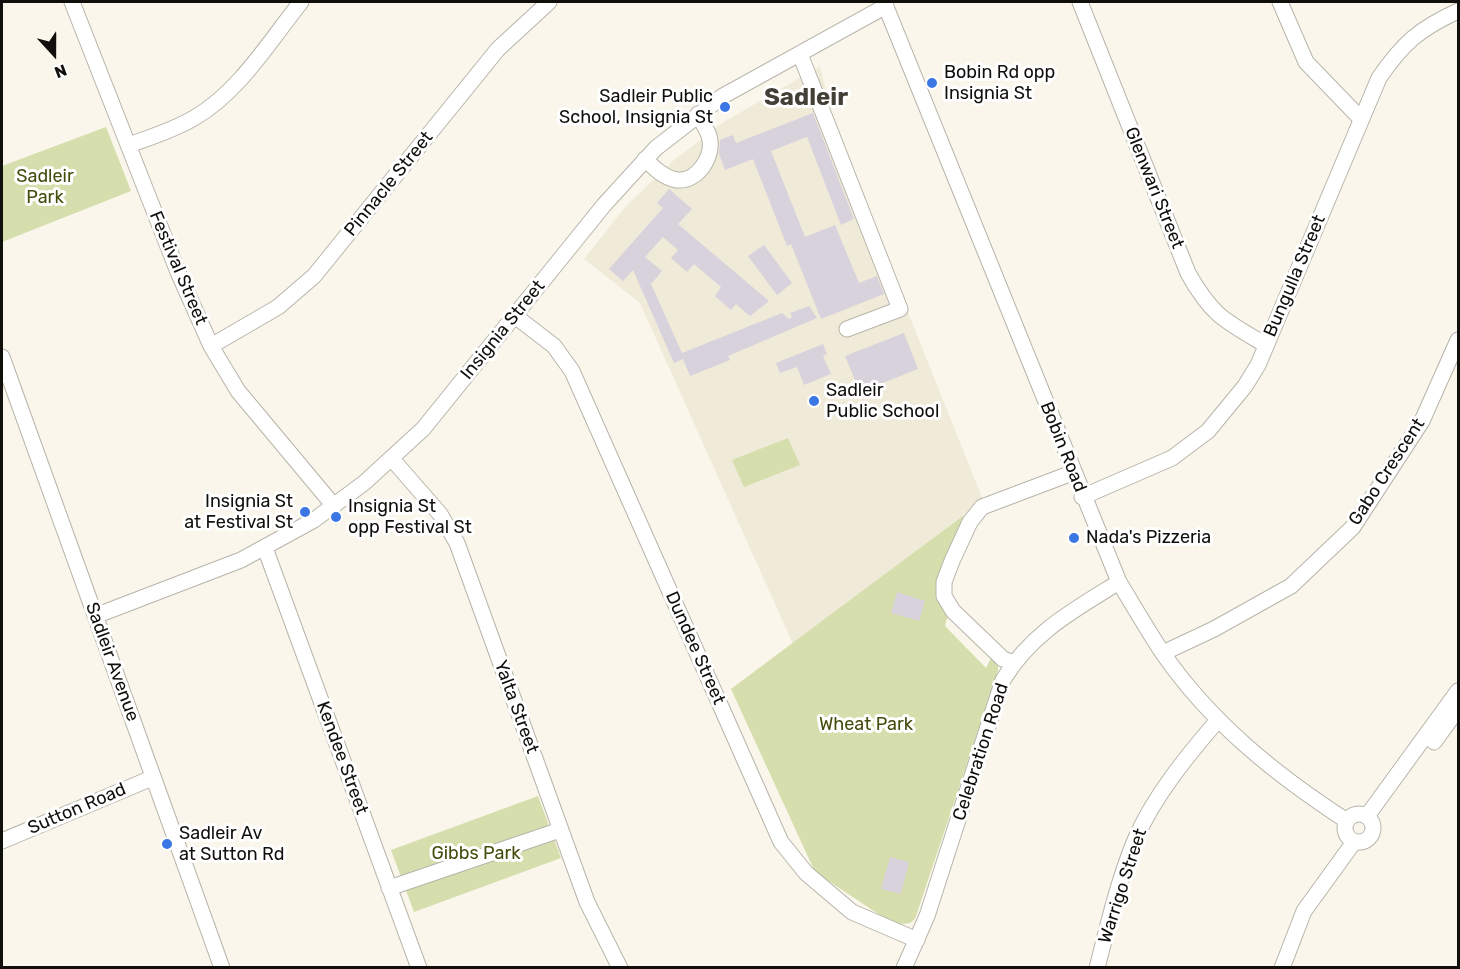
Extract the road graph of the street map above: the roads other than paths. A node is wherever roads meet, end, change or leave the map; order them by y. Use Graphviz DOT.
graph roads {
  1 [pos="72,2"];
  2 [pos="301,2"];
  3 [pos="549,2"];
  4 [pos="1080,2"];
  5 [pos="1280,2"];
  6 [pos="885,4"];
  7 [pos="1458,11"];
  8 [pos="800,54"];
  9 [pos="698,114"];
  10 [pos="1360,118"];
  11 [pos="129,145"];
  12 [pos="645,159"];
  13 [pos="515,316"];
  14 [pos="847,329"];
  15 [pos="1458,340"];
  16 [pos="1266,345"];
  17 [pos="211,346"];
  18 [pos="2,357"];
  19 [pos="392,459"];
  20 [pos="1072,472"];
  21 [pos="1083,497"];
  22 [pos="334,506"];
  23 [pos="266,548"];
  24 [pos="1119,582"];
  25 [pos="95,616"];
  26 [pos="1163,653"];
  27 [pos="1014,663"];
  28 [pos="1458,691"];
  29 [pos="1458,712"];
  30 [pos="1218,720"];
  31 [pos="152,778"];
  32 [pos="1370,820"];
  33 [pos="1347,821"];
  34 [pos="560,830"];
  35 [pos="2,841"];
  36 [pos="1354,842"];
  37 [pos="389,888"];
  38 [pos="917,940"];
  39 [pos="222,968"];
  40 [pos="419,968"];
  41 [pos="620,968"];
  42 [pos="904,968"];
  43 [pos="1097,968"];
  44 [pos="1282,968"];
  1 -- 11 [label="street, Festival Street"];
  2 -- 11 [label="street"];
  3 -- 17 [label="street, Pinnacle Street"];
  4 -- 16 [label="street, Glenwari Street"];
  5 -- 10 [label="street"];
  6 -- 8 [label="street, Insignia Street"];
  6 -- 20 [label="street, Bobin Road"];
  7 -- 10 [label="street, Bungulla Street"];
  8 -- 9 [label="street, Insignia Street"];
  8 -- 14 [label="street"];
  9 -- 12 [label="street, Insignia Street"];
  9 -- 12 [label="street"];
  10 -- 16 [label="street, Bungulla Street"];
  11 -- 17 [label="street, Festival Street"];
  12 -- 13 [label="street, Insignia Street"];
  13 -- 19 [label="street, Insignia Street"];
  13 -- 38 [label="street, Dundee Street"];
  15 -- 26 [label="street, Gabo Crescent"];
  16 -- 21 [label="street, Bungulla Street"];
  17 -- 22 [label="street, Festival Street"];
  18 -- 25 [label="street, Sadleir Avenue"];
  19 -- 22 [label="street, Insignia Street"];
  19 -- 34 [label="street, Yalta Street"];
  20 -- 21 [label="street, Bobin Road"];
  20 -- 27 [label="street"];
  21 -- 24 [label="street, Bobin Road"];
  22 -- 23 [label="street, Insignia Street"];
  23 -- 25 [label="street, Insignia Street"];
  23 -- 37 [label="street, Kendee Street"];
  24 -- 26 [label="street, Bobin Road"];
  24 -- 27 [label="street, Celebration Road"];
  25 -- 31 [label="street, Sadleir Avenue"];
  26 -- 30 [label="street, Bobin Road"];
  27 -- 38 [label="street, Celebration Road"];
  28 -- 32 [label="street"];
  29 -- 32 [label="street"];
  30 -- 33 [label="street, Bobin Road"];
  30 -- 43 [label="street, Warrigo Street"];
  31 -- 35 [label="street, Sutton Road"];
  31 -- 39 [label="street, Sadleir Avenue"];
  32 -- 33 [label="street"];
  32 -- 36 [label="street"];
  33 -- 36 [label="street"];
  34 -- 37 [label="street"];
  34 -- 41 [label="street, Yalta Street"];
  36 -- 44 [label="street"];
  37 -- 40 [label="street, Kendee Street"];
  38 -- 42 [label="street, Celebration Road"];
}
